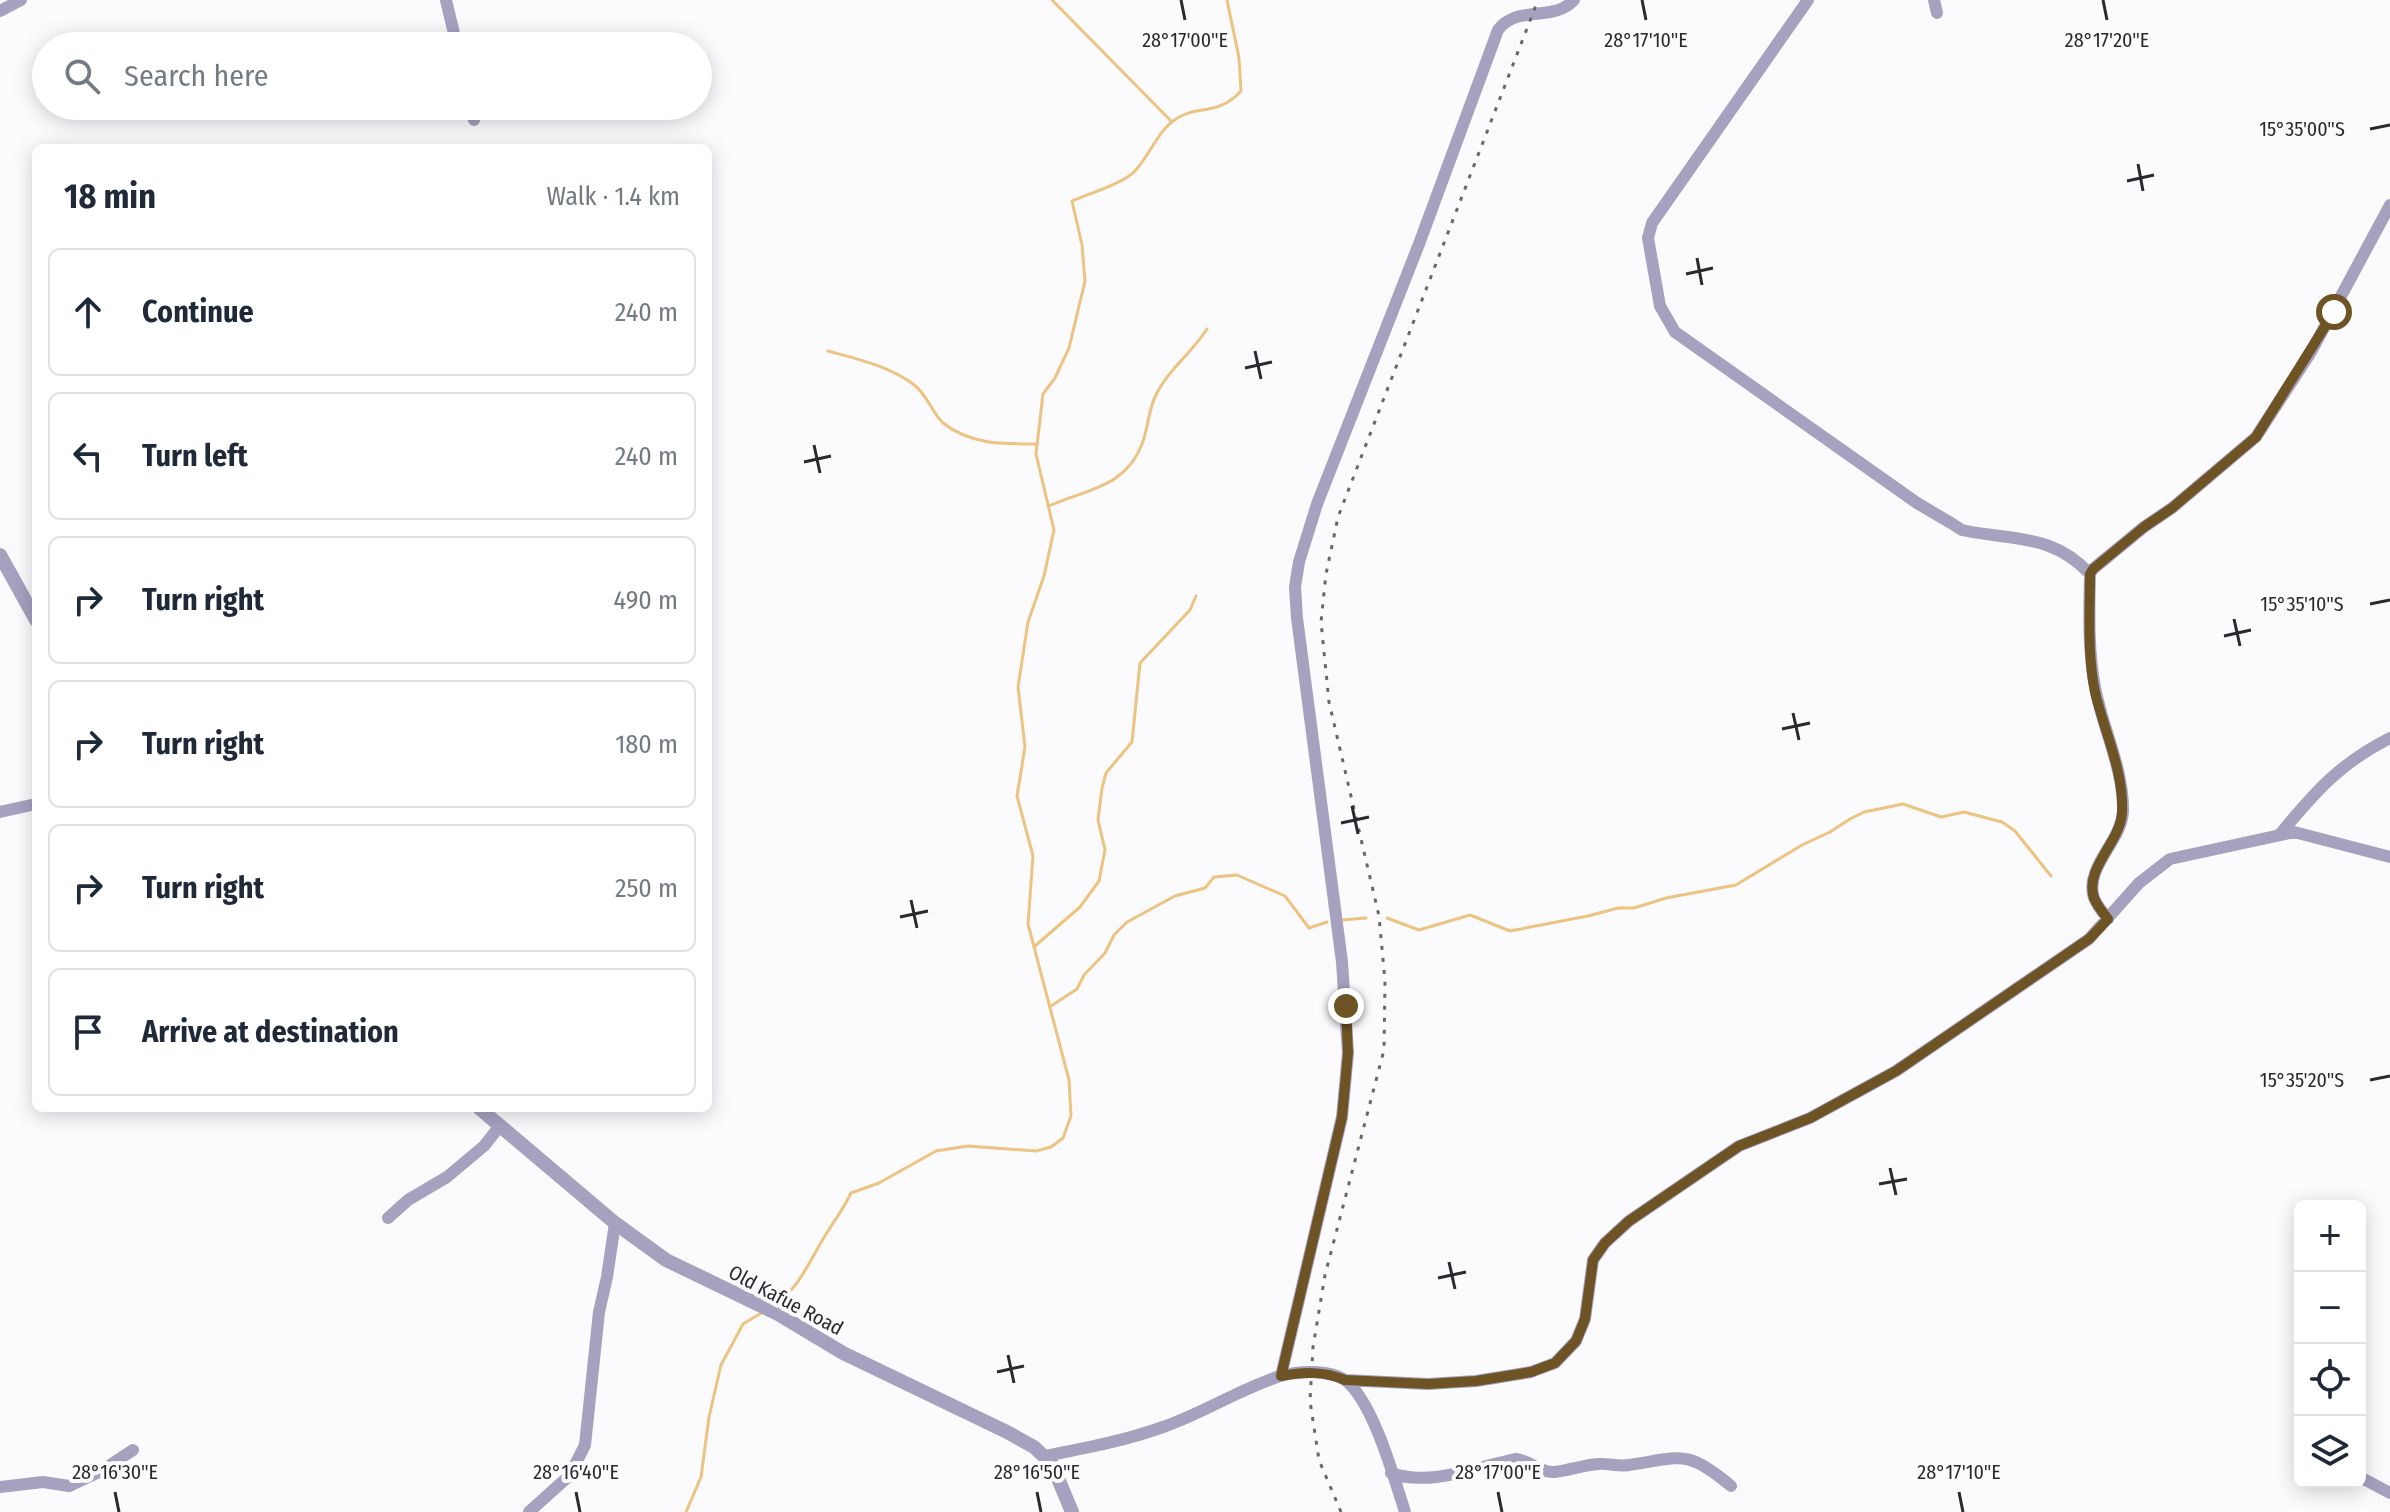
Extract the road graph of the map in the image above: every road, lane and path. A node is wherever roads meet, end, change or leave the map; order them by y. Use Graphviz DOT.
graph roads {
  1 [pos="21,0"];
  2 [pos="446,0"];
  3 [pos="1574,0"];
  4 [pos="1808,0"];
  5 [pos="0,11"];
  6 [pos="454,32"];
  7 [pos="2390,205"];
  8 [pos="0,555"];
  9 [pos="2090,574"];
  10 [pos="32,613"];
  11 [pos="2390,738"];
  12 [pos="32,805"];
  13 [pos="0,812"];
  14 [pos="2280,834"];
  15 [pos="2390,857"];
  16 [pos="2108,919"];
  17 [pos="483,1112"];
  18 [pos="499,1127"];
  19 [pos="388,1218"];
  20 [pos="615,1223"];
  21 [pos="1281,1376"];
  22 [pos="1345,1380"];
  23 [pos="133,1450"];
  24 [pos="1045,1456"];
  25 [pos="1391,1473"];
  26 [pos="2366,1480"];
  27 [pos="1731,1486"];
  28 [pos="0,1487"];
  29 [pos="2390,1493"];
  30 [pos="529,1512"];
  31 [pos="1072,1512"];
  32 [pos="1405,1512"];
  1 -- 5 [label="street"];
  2 -- 6 [label="street"];
  3 -- 21 [label="street"];
  4 -- 9 [label="street"];
  7 -- 9 [label="street"];
  8 -- 10 [label="street"];
  9 -- 16 [label="street"];
  11 -- 14 [label="street"];
  12 -- 13 [label="street"];
  14 -- 15 [label="street"];
  14 -- 16 [label="street"];
  16 -- 22 [label="street"];
  17 -- 18 [label="street, Old Kafue Road"];
  18 -- 19 [label="street"];
  18 -- 20 [label="street, Old Kafue Road"];
  20 -- 24 [label="street, Old Kafue Road"];
  20 -- 30 [label="street"];
  21 -- 22 [label="street"];
  21 -- 24 [label="street"];
  22 -- 25 [label="street"];
  23 -- 28 [label="street"];
  24 -- 31 [label="street, Old Kafue Road"];
  25 -- 27 [label="street"];
  25 -- 32 [label="street"];
  26 -- 29 [label="street"];
}
